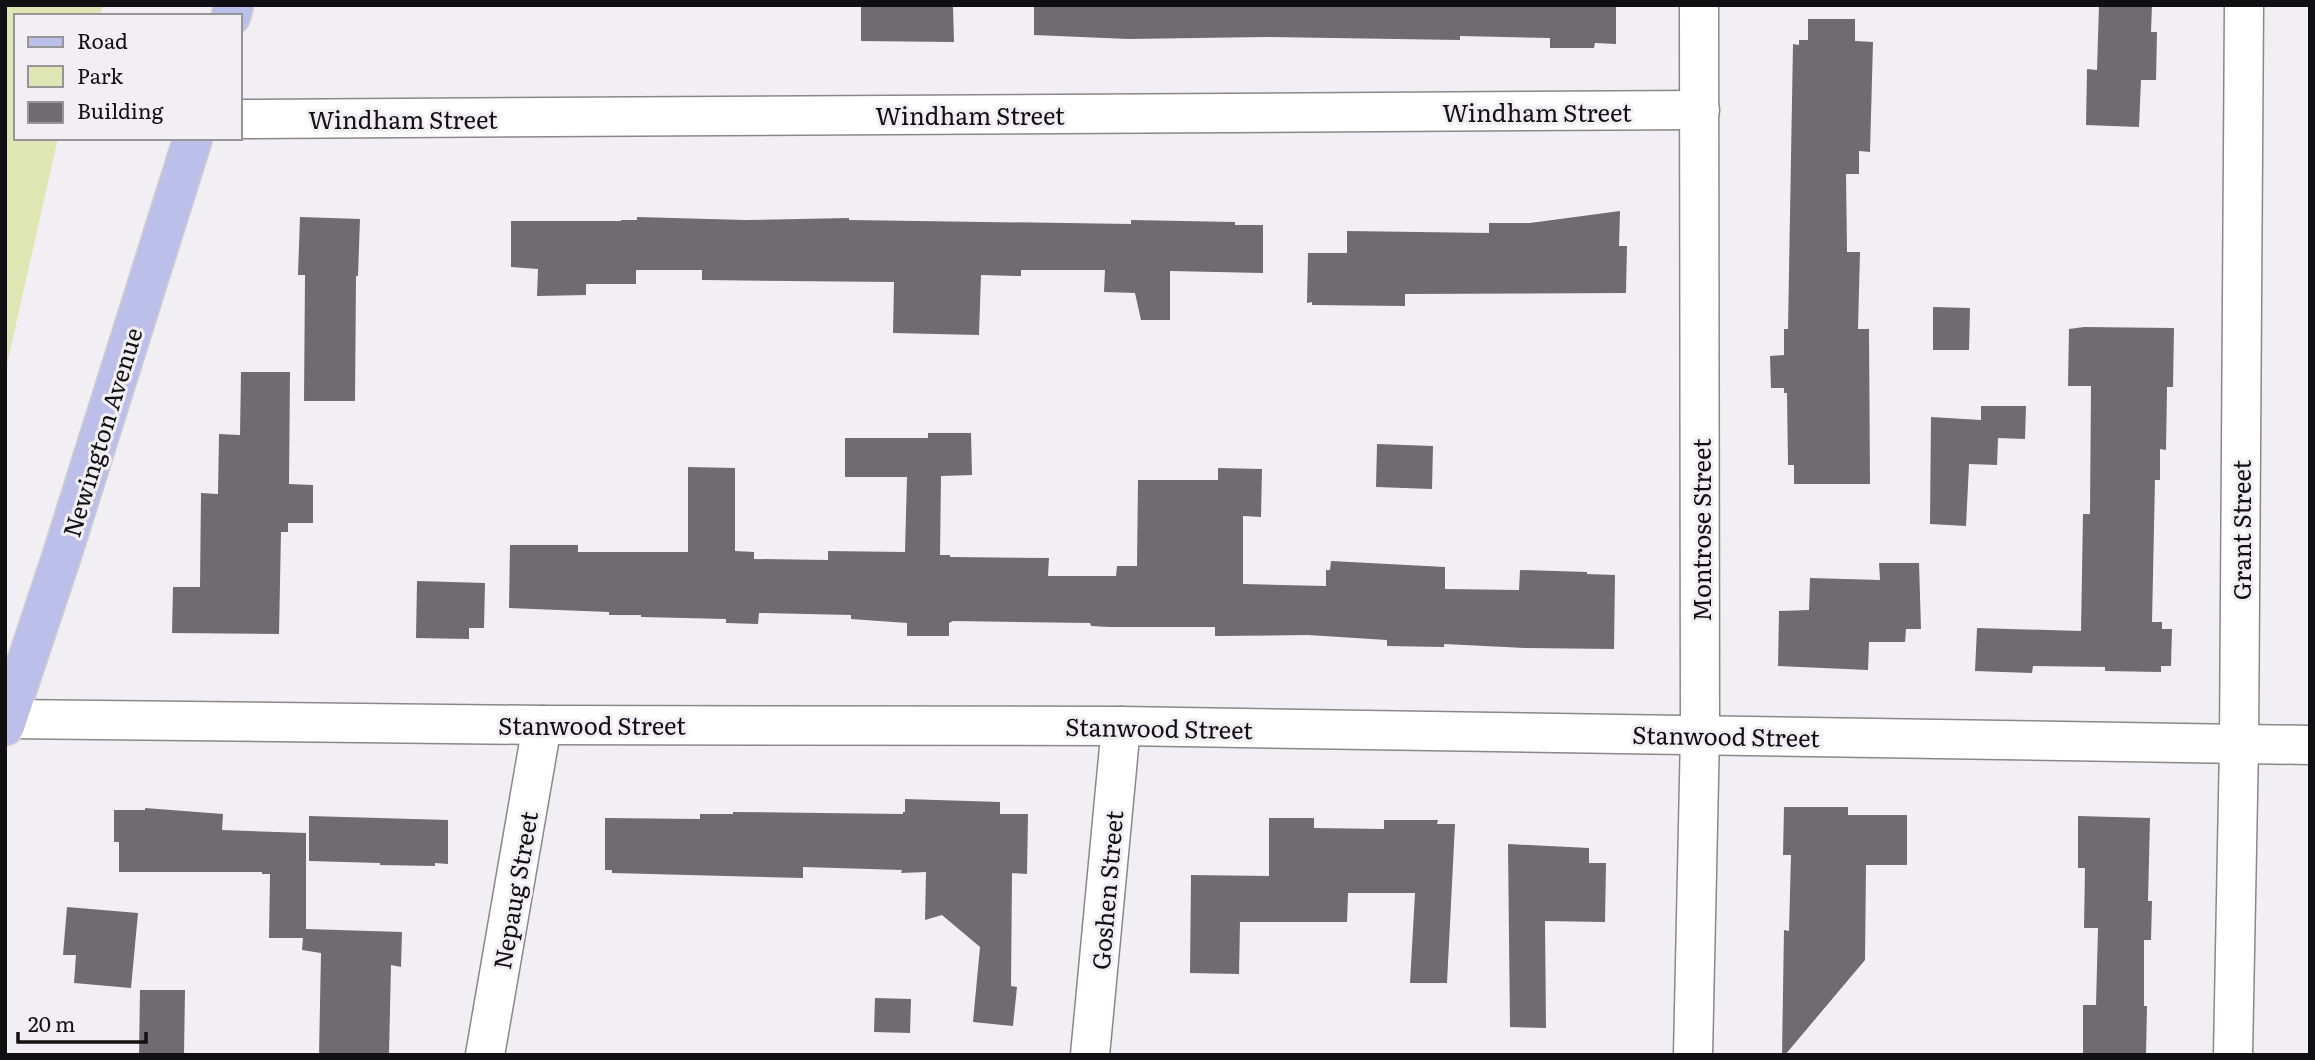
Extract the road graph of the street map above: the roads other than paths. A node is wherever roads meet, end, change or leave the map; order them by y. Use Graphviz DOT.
graph roads {
  1 [pos="1699,5"];
  2 [pos="2244,5"];
  3 [pos="1700,110"];
  4 [pos="242,119"];
  5 [pos="192,140"];
  6 [pos="6,722"];
  7 [pos="542,725"];
  8 [pos="1121,726"];
  9 [pos="1700,734"];
  10 [pos="2239,744"];
  11 [pos="2310,745"];
  12 [pos="485,1055"];
  13 [pos="1090,1055"];
  14 [pos="1693,1055"];
  15 [pos="2233,1055"];
  1 -- 3 [label="street, Montrose Street"];
  2 -- 10 [label="street, Grant Street"];
  3 -- 4 [label="street, Windham Street"];
  3 -- 9 [label="street, Montrose Street"];
  5 -- 6 [label="main road, Newington Avenue"];
  6 -- 7 [label="street, Stanwood Street"];
  7 -- 8 [label="street, Stanwood Street"];
  7 -- 12 [label="street, Nepaug Street"];
  8 -- 9 [label="street, Stanwood Street"];
  8 -- 13 [label="street, Goshen Street"];
  9 -- 10 [label="street, Stanwood Street"];
  9 -- 14 [label="street, Montrose Street"];
  10 -- 11 [label="street, Stanwood Street"];
  10 -- 15 [label="street, Grant Street"];
}
